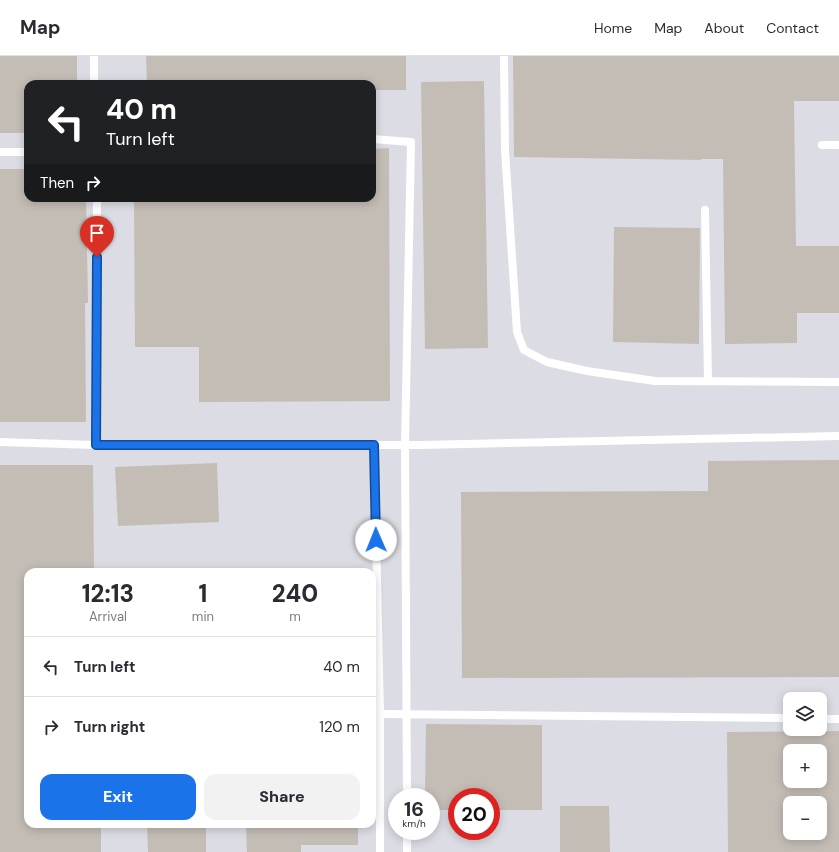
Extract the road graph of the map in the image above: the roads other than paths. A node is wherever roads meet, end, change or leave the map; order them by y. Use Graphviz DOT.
graph roads {
  1 [pos="94,56"];
  2 [pos="504,56"];
  3 [pos="94,80"];
  4 [pos="376,139"];
  5 [pos="822,145"];
  6 [pos="839,145"];
  7 [pos="0,152"];
  8 [pos="24,152"];
  9 [pos="97,202"];
  10 [pos="705,210"];
  11 [pos="708,381"];
  12 [pos="839,382"];
  13 [pos="839,436"];
  14 [pos="0,442"];
  15 [pos="96,445"];
  16 [pos="374,445"];
  17 [pos="404,445"];
  18 [pos="380,714"];
  19 [pos="407,714"];
  20 [pos="783,718"];
  21 [pos="827,719"];
  22 [pos="839,719"];
  23 [pos="407,788"];
  24 [pos="407,840"];
  25 [pos="380,852"];
  26 [pos="407,852"];
  1 -- 3 [label="lane"];
  2 -- 11 [label="lane"];
  4 -- 17 [label="lane"];
  5 -- 6 [label="lane"];
  7 -- 8 [label="lane"];
  9 -- 15 [label="lane"];
  10 -- 11 [label="lane"];
  11 -- 12 [label="lane"];
  13 -- 17 [label="lane"];
  14 -- 15 [label="lane"];
  15 -- 16 [label="lane"];
  16 -- 17 [label="lane"];
  16 -- 18 [label="lane"];
  17 -- 19 [label="lane"];
  18 -- 19 [label="lane"];
  18 -- 25 [label="lane"];
  19 -- 20 [label="lane"];
  19 -- 23 [label="lane"];
  21 -- 22 [label="lane"];
  24 -- 26 [label="lane"];
}
